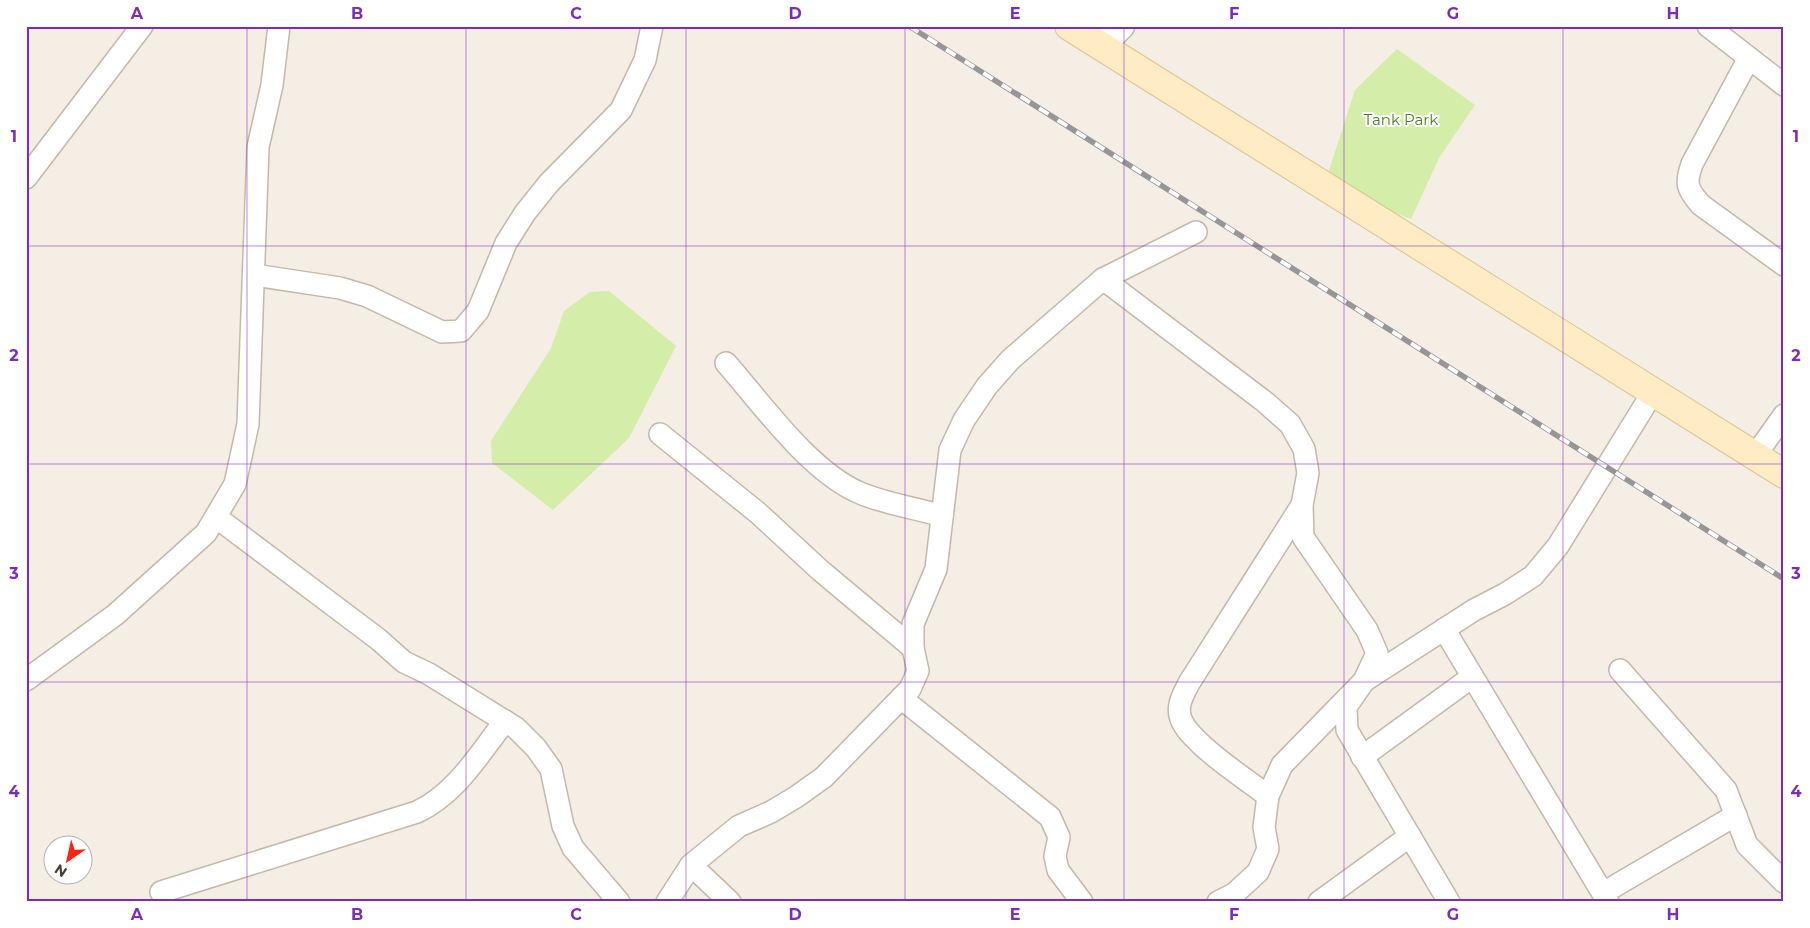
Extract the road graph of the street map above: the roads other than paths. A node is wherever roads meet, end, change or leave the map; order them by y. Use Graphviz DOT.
graph roads {
  1 [pos="142,26"];
  2 [pos="279,26"];
  3 [pos="652,26"];
  4 [pos="1069,26"];
  5 [pos="1121,26"];
  6 [pos="1708,26"];
  7 [pos="1100,46"];
  8 [pos="1749,58"];
  9 [pos="1784,85"];
  10 [pos="26,178"];
  11 [pos="1196,232"];
  12 [pos="1784,265"];
  13 [pos="254,275"];
  14 [pos="1103,279"];
  15 [pos="726,363"];
  16 [pos="1653,392"];
  17 [pos="1784,416"];
  18 [pos="660,434"];
  19 [pos="1755,456"];
  20 [pos="1784,474"];
  21 [pos="1302,505"];
  22 [pos="942,516"];
  23 [pos="216,517"];
  24 [pos="1444,629"];
  25 [pos="913,648"];
  26 [pos="1620,670"];
  27 [pos="1472,677"];
  28 [pos="26,680"];
  29 [pos="1364,681"];
  30 [pos="901,698"];
  31 [pos="505,721"];
  32 [pos="1362,757"];
  33 [pos="1268,796"];
  34 [pos="1736,815"];
  35 [pos="1410,836"];
  36 [pos="691,865"];
  37 [pos="1784,882"];
  38 [pos="161,892"];
  39 [pos="1606,898"];
  40 [pos="619,902"];
  41 [pos="667,902"];
  42 [pos="730,902"];
  43 [pos="1082,902"];
  44 [pos="1218,902"];
  45 [pos="1319,902"];
  46 [pos="1449,902"];
  1 -- 10 [label="street"];
  2 -- 13 [label="street"];
  3 -- 13 [label="street"];
  4 -- 7 [label="main road"];
  5 -- 7 [label="street"];
  6 -- 8 [label="street"];
  7 -- 16 [label="main road"];
  8 -- 9 [label="street"];
  8 -- 12 [label="street"];
  11 -- 14 [label="street"];
  13 -- 23 [label="street"];
  14 -- 21 [label="street"];
  14 -- 22 [label="street"];
  15 -- 22 [label="street"];
  16 -- 19 [label="main road"];
  16 -- 24 [label="street"];
  17 -- 19 [label="street"];
  18 -- 25 [label="street"];
  19 -- 20 [label="main road"];
  21 -- 29 [label="street"];
  21 -- 33 [label="street"];
  22 -- 25 [label="street"];
  23 -- 28 [label="street"];
  23 -- 31 [label="street"];
  24 -- 27 [label="street"];
  24 -- 29 [label="street"];
  25 -- 30 [label="street"];
  26 -- 34 [label="street"];
  27 -- 32 [label="street"];
  27 -- 39 [label="street"];
  29 -- 32 [label="street"];
  29 -- 33 [label="street"];
  30 -- 36 [label="street"];
  30 -- 43 [label="street"];
  31 -- 38 [label="street"];
  31 -- 40 [label="street"];
  32 -- 35 [label="street"];
  33 -- 44 [label="street"];
  34 -- 37 [label="street"];
  34 -- 39 [label="street"];
  35 -- 45 [label="street"];
  35 -- 46 [label="street"];
  36 -- 41 [label="street"];
  36 -- 42 [label="street"];
}
